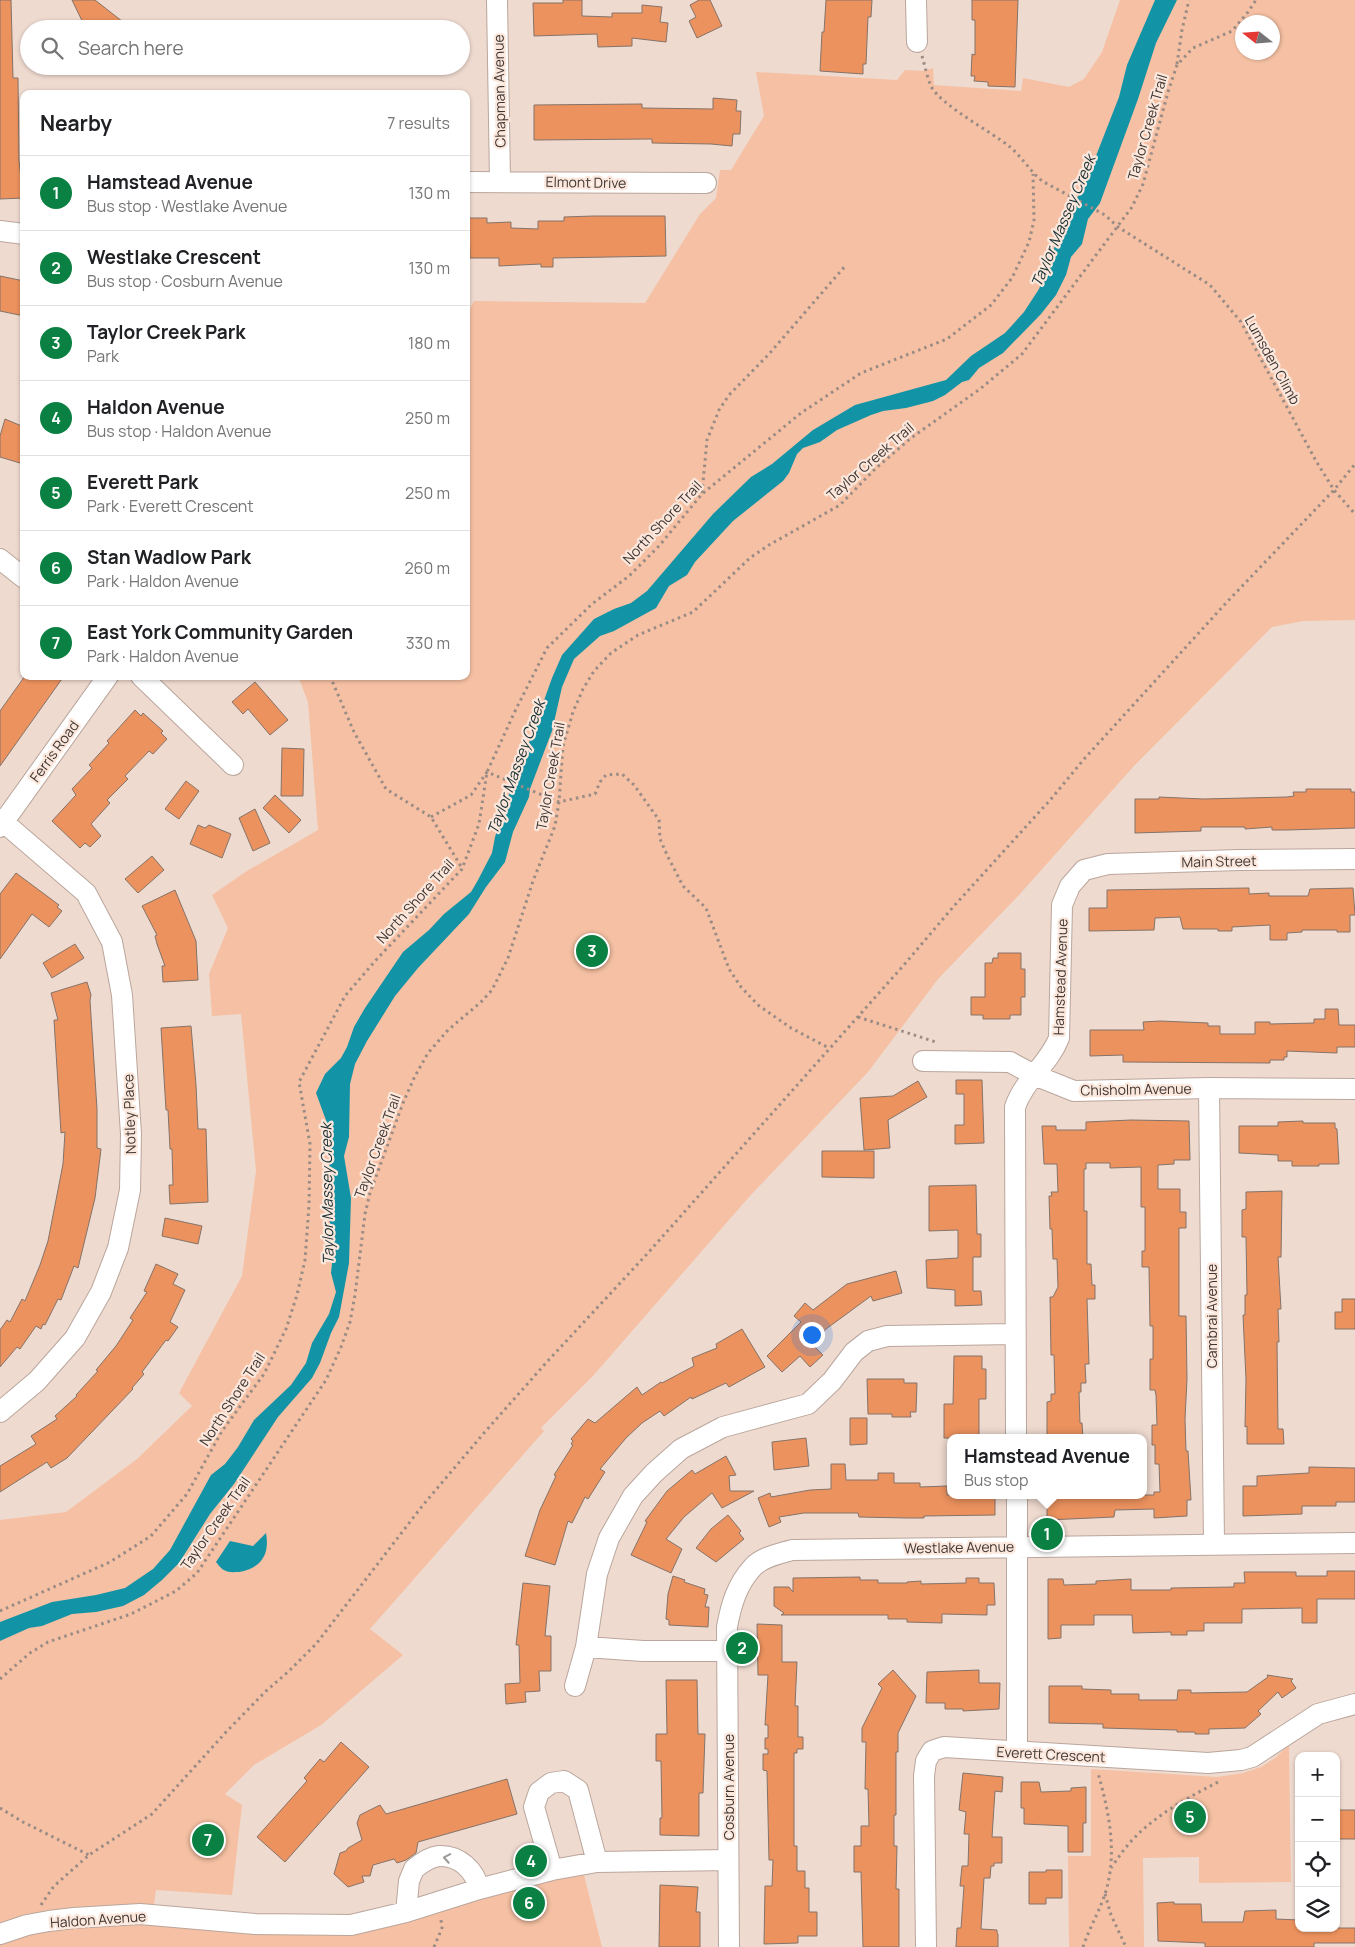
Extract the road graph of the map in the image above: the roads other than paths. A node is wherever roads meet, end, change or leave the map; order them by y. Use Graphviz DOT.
graph roads {
  1 [pos="497,0"];
  2 [pos="916,0"];
  3 [pos="916,42"];
  4 [pos="500,181"];
  5 [pos="470,182"];
  6 [pos="706,183"];
  7 [pos="0,231"];
  8 [pos="20,234"];
  9 [pos="0,559"];
  10 [pos="20,575"];
  11 [pos="105,680"];
  12 [pos="145,680"];
  13 [pos="234,765"];
  14 [pos="1,823"];
  15 [pos="1355,859"];
  16 [pos="1084,870"];
  17 [pos="923,1061"];
  18 [pos="1034,1075"];
  19 [pos="1209,1088"];
  20 [pos="1355,1089"];
  21 [pos="1014,1334"];
  22 [pos="0,1412"];
  23 [pos="1016,1434"];
  24 [pos="1016,1499"];
  25 [pos="1355,1543"];
  26 [pos="1214,1544"];
  27 [pos="1017,1546"];
  28 [pos="727,1627"];
  29 [pos="586,1647"];
  30 [pos="727,1651"];
  31 [pos="575,1686"];
  32 [pos="1355,1704"];
  33 [pos="1017,1751"];
  34 [pos="728,1860"];
  35 [pos="597,1862"];
  36 [pos="552,1870"];
  37 [pos="479,1888"];
  38 [pos="406,1912"];
  39 [pos="0,1934"];
  40 [pos="729,1947"];
  41 [pos="926,1947"];
  1 -- 4 [label="street, Chapman Avenue"];
  2 -- 3 [label="street"];
  4 -- 5 [label="street, Elmont Drive"];
  4 -- 6 [label="street, Elmont Drive"];
  7 -- 8 [label="street"];
  9 -- 10 [label="street"];
  11 -- 14 [label="street, Ferris Road"];
  12 -- 13 [label="street"];
  14 -- 22 [label="street, Notley Place"];
  15 -- 16 [label="street, Main Street"];
  16 -- 18 [label="street, Hamstead Avenue"];
  17 -- 18 [label="street, Chisholm Avenue"];
  18 -- 19 [label="street, Chisholm Avenue"];
  18 -- 21 [label="street, Hamstead Avenue"];
  19 -- 20 [label="street, Chisholm Avenue"];
  19 -- 26 [label="street, Cambrai Avenue"];
  21 -- 23 [label="street, Hamstead Avenue"];
  21 -- 29 [label="street"];
  24 -- 27 [label="street"];
  25 -- 26 [label="street, Westlake Avenue"];
  26 -- 27 [label="street, Westlake Avenue"];
  27 -- 28 [label="street, Westlake Avenue"];
  27 -- 33 [label="street"];
  28 -- 30 [label="street, Cosburn Avenue"];
  29 -- 30 [label="street"];
  29 -- 31 [label="street"];
  30 -- 34 [label="street, Cosburn Avenue"];
  32 -- 33 [label="street, Everett Crescent"];
  33 -- 41 [label="street, Everett Crescent"];
  34 -- 35 [label="street, Haldon Avenue"];
  34 -- 40 [label="street, Cosburn Avenue"];
  35 -- 36 [label="street, Haldon Avenue"];
  35 -- 36 [label="street"];
  36 -- 37 [label="street, Haldon Avenue"];
  37 -- 38 [label="street, Haldon Avenue"];
  37 -- 38 [label="street, one-way"];
  38 -- 39 [label="street, Haldon Avenue"];
}
